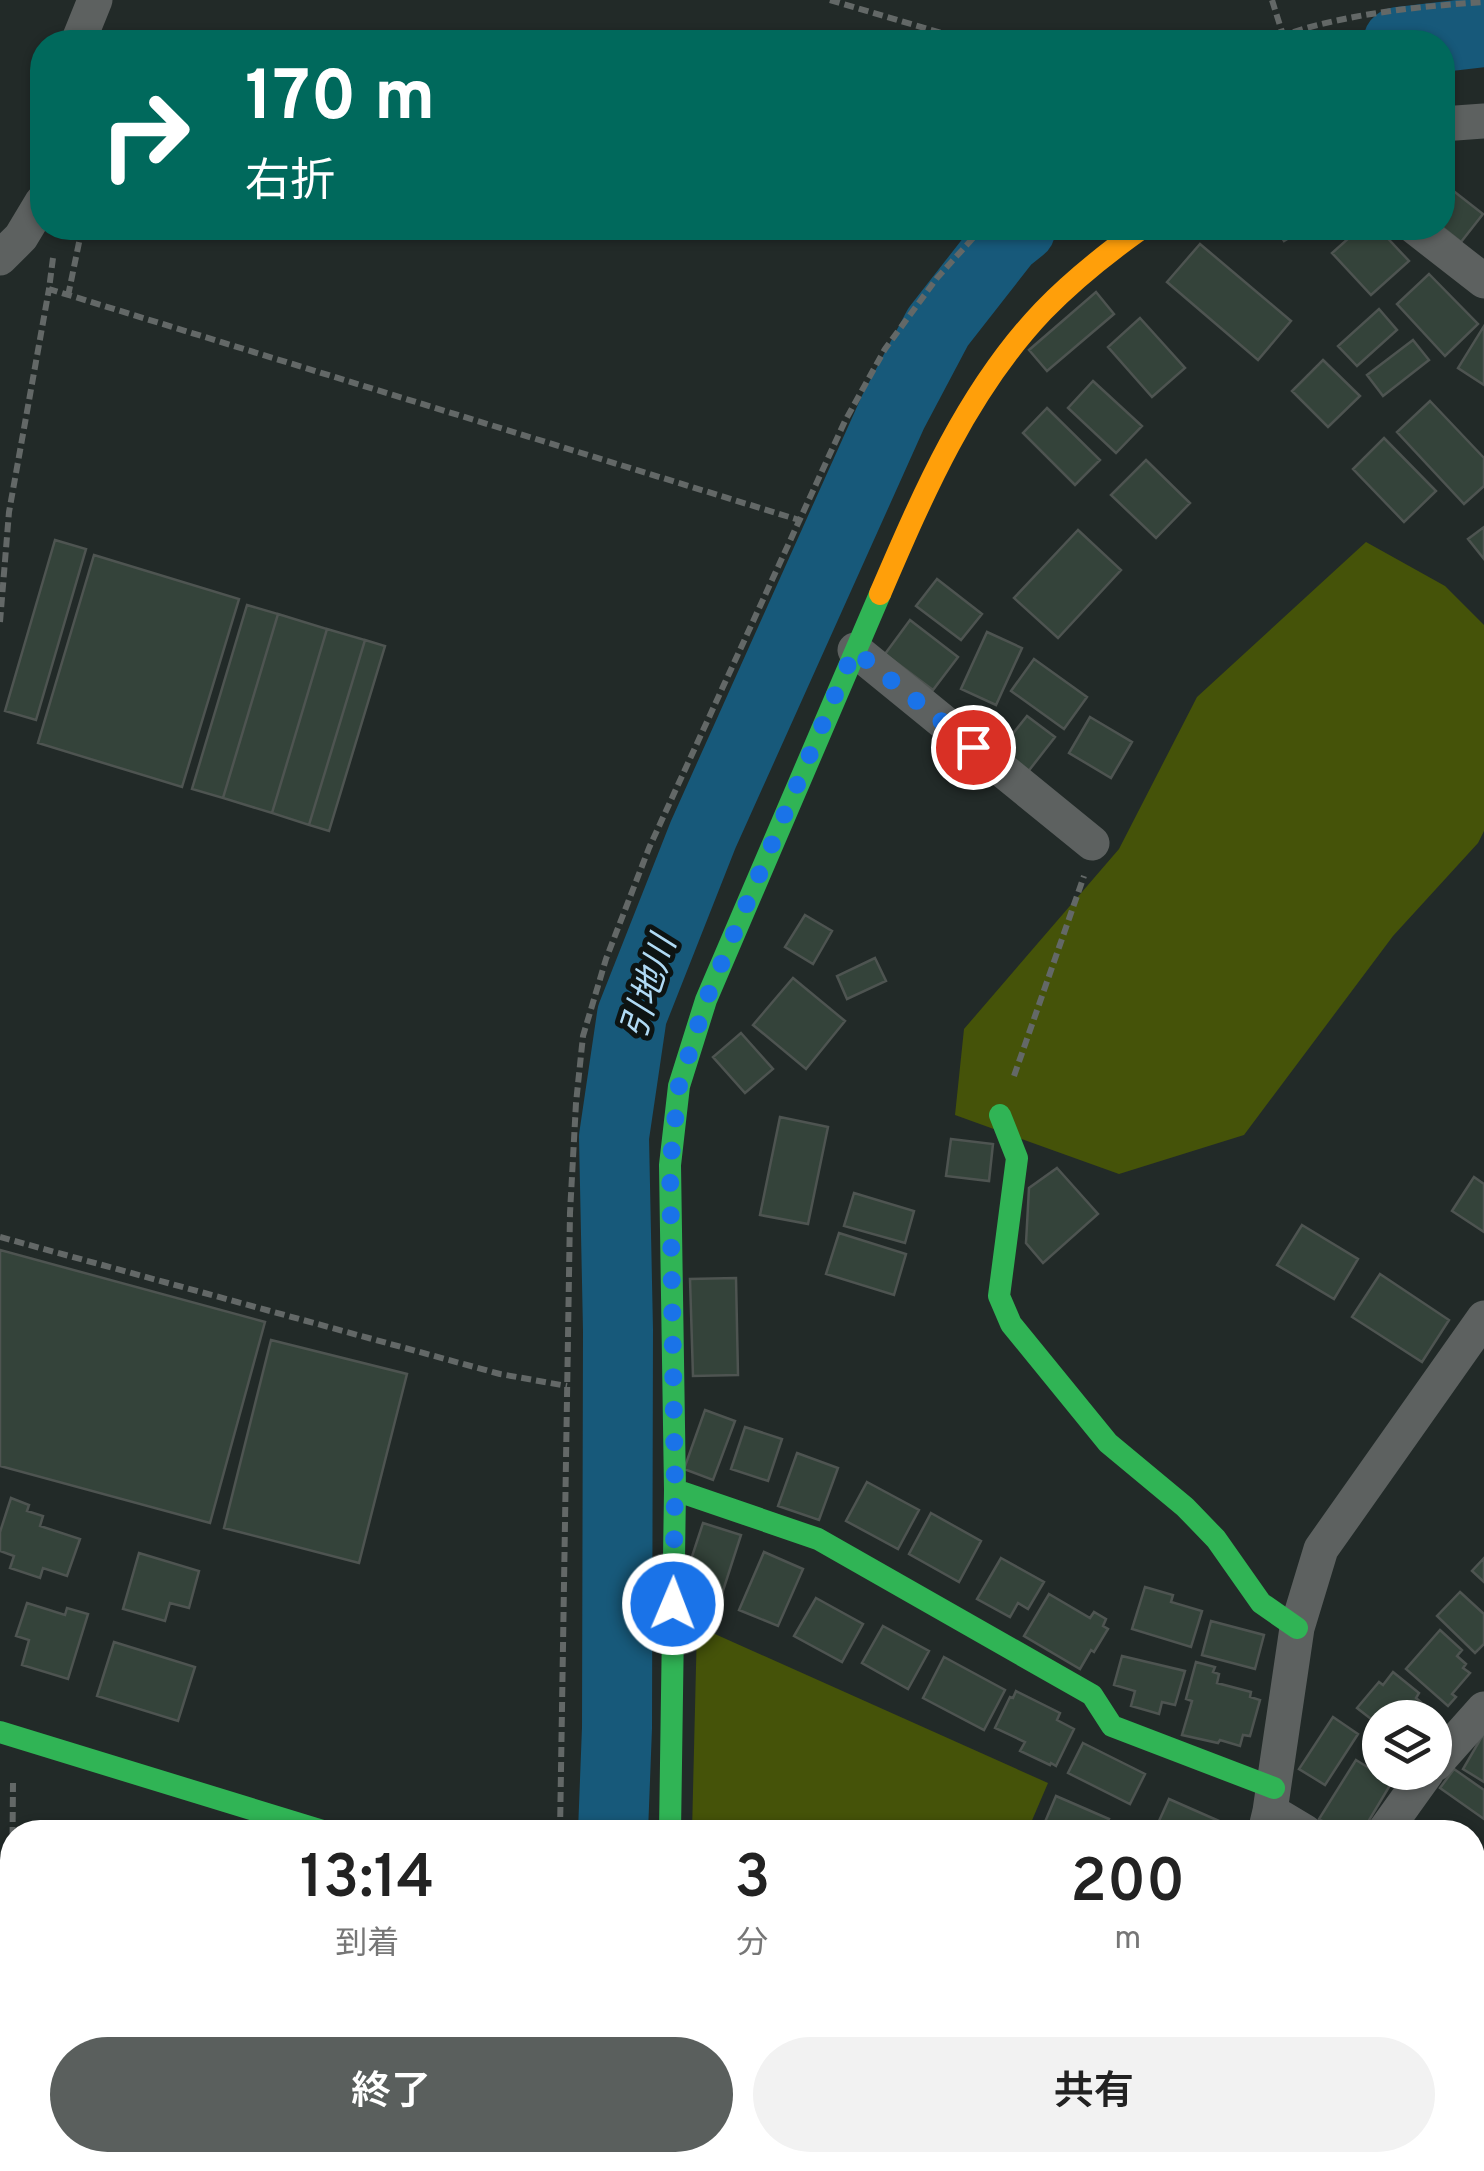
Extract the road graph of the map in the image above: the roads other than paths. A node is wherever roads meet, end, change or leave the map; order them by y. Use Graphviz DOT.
graph roads {
  1 [pos="94,0"];
  2 [pos="83,30"];
  3 [pos="1484,121"];
  4 [pos="1455,123"];
  5 [pos="30,223"];
  6 [pos="1125,240"];
  7 [pos="1431,240"];
  8 [pos="0,258"];
  9 [pos="1484,281"];
  10 [pos="854,650"];
  11 [pos="1092,843"];
  12 [pos="1000,1116"];
  13 [pos="1484,1318"];
  14 [pos="675,1490"];
  15 [pos="1297,1628"];
  16 [pos="1484,1709"];
  17 [pos="5,1734"];
  18 [pos="1452,1745"];
  19 [pos="1415,1790"];
  20 [pos="1270,1811"];
  21 [pos="287,1820"];
  22 [pos="670,1820"];
  23 [pos="1393,1820"];
  1 -- 2 [label="street"];
  3 -- 4 [label="street"];
  5 -- 8 [label="street"];
  6 -- 10 [label="street"];
  7 -- 9 [label="street"];
  10 -- 11 [label="street"];
  10 -- 14 [label="street"];
  12 -- 15 [label="street"];
  13 -- 15 [label="street"];
  14 -- 20 [label="street"];
  14 -- 22 [label="street"];
  15 -- 20 [label="street"];
  16 -- 18 [label="street"];
  17 -- 21 [label="street"];
  19 -- 23 [label="street"];
}
